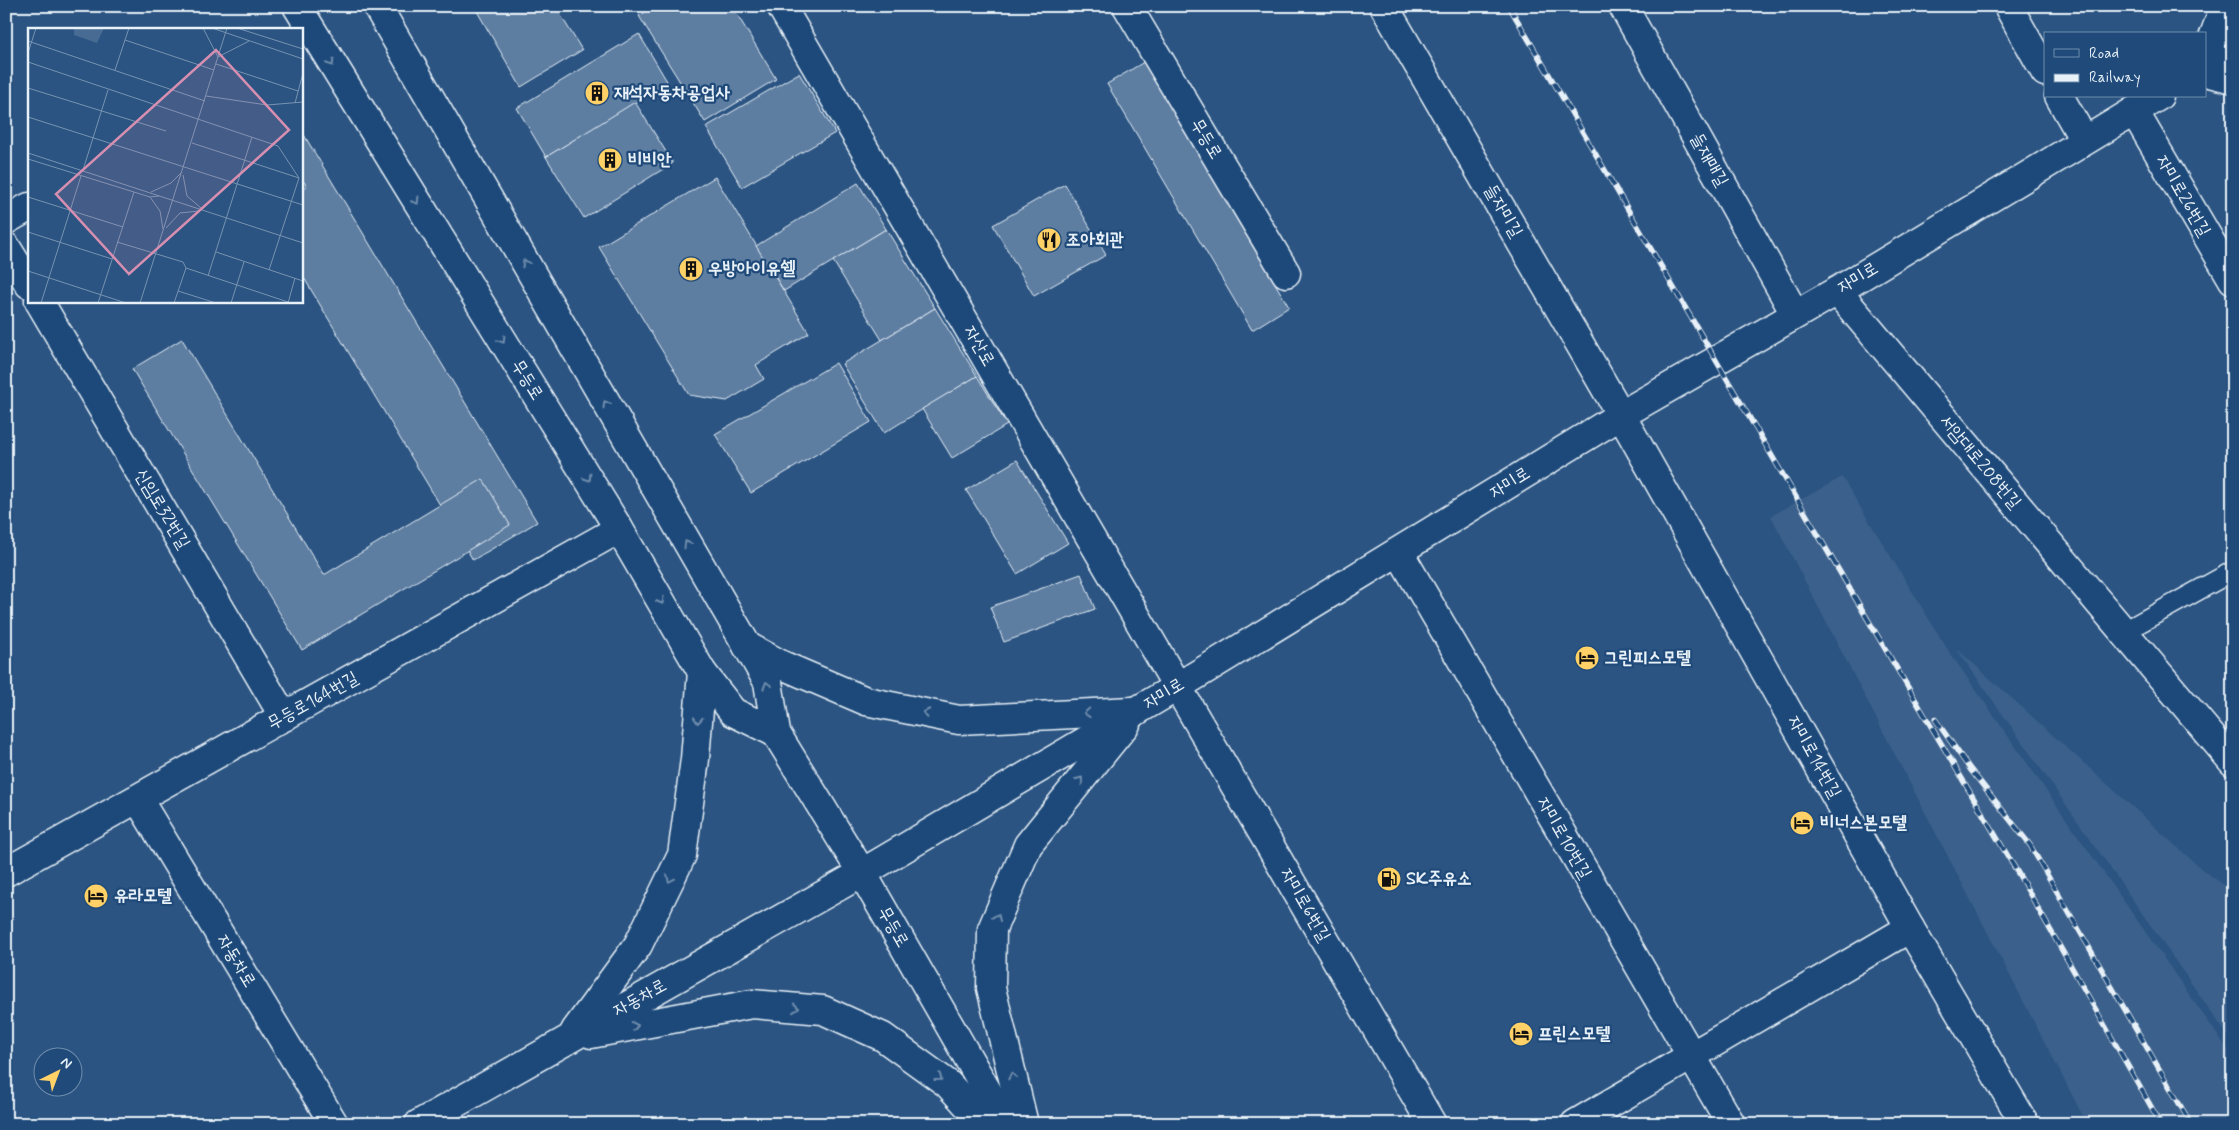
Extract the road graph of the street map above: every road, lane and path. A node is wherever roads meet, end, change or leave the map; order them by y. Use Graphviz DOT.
graph roads {
  1 [pos="297,6"];
  2 [pos="377,6"];
  3 [pos="781,6"];
  4 [pos="1127,6"];
  5 [pos="1384,6"];
  6 [pos="1623,6"];
  7 [pos="2008,6"];
  8 [pos="2224,6"];
  9 [pos="309,44"];
  10 [pos="2233,52"];
  11 [pos="2206,56"];
  12 [pos="2044,70"];
  13 [pos="2206,70"];
  14 [pos="2206,71"];
  15 [pos="2233,79"];
  16 [pos="2060,98"];
  17 [pos="2156,98"];
  18 [pos="2134,111"];
  19 [pos="2084,140"];
  20 [pos="28,208"];
  21 [pos="6,220"];
  22 [pos="6,247"];
  23 [pos="1286,273"];
  24 [pos="2233,280"];
  25 [pos="28,282"];
  26 [pos="1837,291"];
  27 [pos="40,302"];
  28 [pos="1795,314"];
  29 [pos="1621,415"];
  30 [pos="619,528"];
  31 [pos="1399,552"];
  32 [pos="2233,571"];
  33 [pos="2123,632"];
  34 [pos="746,646"];
  35 [pos="702,672"];
  36 [pos="1177,687"];
  37 [pos="1136,711"];
  38 [pos="284,717"];
  39 [pos="776,733"];
  40 [pos="2233,762"];
  41 [pos="138,799"];
  42 [pos="6,872"];
  43 [pos="862,873"];
  44 [pos="1910,928"];
  45 [pos="570,1038"];
  46 [pos="1691,1056"];
  47 [pos="334,1124"];
  48 [pos="419,1124"];
  49 [pos="985,1124"];
  50 [pos="1006,1124"];
  51 [pos="1024,1124"];
  52 [pos="1432,1124"];
  53 [pos="1575,1124"];
  54 [pos="1731,1124"];
  55 [pos="2025,1124"];
  1 -- 9 [label="street, 무등로"];
  34 -- 2 [label="street, 무등로, one-way"];
  3 -- 36 [label="street, 자산로"];
  4 -- 23 [label="street, 무등로"];
  5 -- 29 [label="street, 들자미길"];
  6 -- 28 [label="street, 들재매길"];
  7 -- 12 [label="street"];
  8 -- 11 [label="street"];
  9 -- 30 [label="street, 무등로, one-way"];
  10 -- 13 [label="street"];
  14 -- 15 [label="street"];
  16 -- 19 [label="street"];
  17 -- 18 [label="street, 자미로"];
  18 -- 19 [label="street, 자미로"];
  18 -- 24 [label="street, 자미로26번길"];
  19 -- 26 [label="street, 자미로"];
  20 -- 21 [label="street"];
  22 -- 25 [label="street"];
  26 -- 28 [label="street, 자미로"];
  26 -- 33 [label="street, 서암대로208번길"];
  27 -- 38 [label="street, 신임로32번길"];
  28 -- 29 [label="street, 자미로"];
  29 -- 31 [label="street, 자미로"];
  29 -- 44 [label="street, 자미로14번길"];
  30 -- 35 [label="street, 무등로, one-way"];
  30 -- 38 [label="street, 무등로164번길"];
  31 -- 36 [label="street, 자미로"];
  31 -- 46 [label="street, 자미로10번길"];
  32 -- 33 [label="lane"];
  33 -- 40 [label="street, 서암대로208번길"];
  37 -- 34 [label="street, one-way"];
  39 -- 34 [label="street, 무등로, one-way"];
  35 -- 39 [label="street, 무등로"];
  35 -- 45 [label="street, one-way"];
  36 -- 37 [label="street, 자미로"];
  36 -- 52 [label="street, 자미로6번길"];
  37 -- 43 [label="street, 자미로"];
  51 -- 37 [label="street, one-way"];
  38 -- 41 [label="street, 무등로164번길"];
  39 -- 43 [label="street, 무등로"];
  41 -- 42 [label="street, 무등로164번길"];
  41 -- 47 [label="street, 자동차로"];
  43 -- 45 [label="street, 자동차로"];
  43 -- 50 [label="street, 무등로"];
  44 -- 46 [label="street"];
  44 -- 55 [label="street, 자미로14번길"];
  45 -- 48 [label="street, 자동차로"];
  45 -- 49 [label="street, one-way"];
  46 -- 53 [label="street"];
  46 -- 54 [label="street, 자미로10번길"];
}
